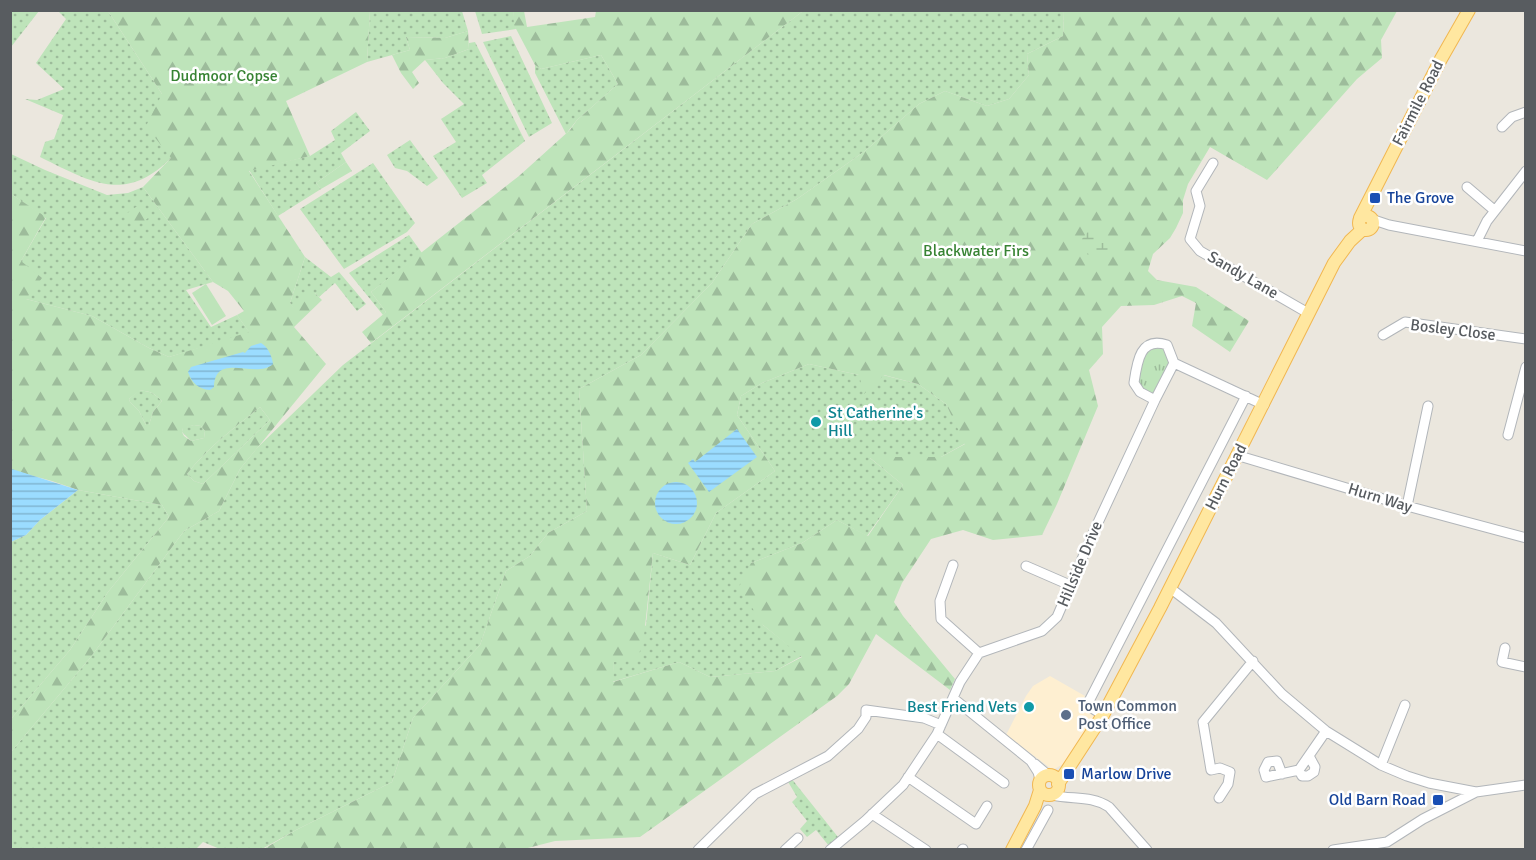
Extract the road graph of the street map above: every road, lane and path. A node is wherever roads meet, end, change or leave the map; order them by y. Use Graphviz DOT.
graph roads {
  1 [pos="1469,10"];
  2 [pos="1526,112"];
  3 [pos="1502,127"];
  4 [pos="1213,164"];
  5 [pos="1526,171"];
  6 [pos="1467,188"];
  7 [pos="1494,210"];
  8 [pos="1366,222"];
  9 [pos="1478,242"];
  10 [pos="1526,251"];
  11 [pos="1308,313"];
  12 [pos="1383,335"];
  13 [pos="1526,339"];
  14 [pos="1174,363"];
  15 [pos="1526,367"];
  16 [pos="1246,396"];
  17 [pos="1155,400"];
  18 [pos="1264,405"];
  19 [pos="1428,406"];
  20 [pos="1508,435"];
  21 [pos="1236,455"];
  22 [pos="1407,506"];
  23 [pos="1526,538"];
  24 [pos="953,565"];
  25 [pos="1026,566"];
  26 [pos="1072,586"];
  27 [pos="1170,588"];
  28 [pos="1505,648"];
  29 [pos="979,653"];
  30 [pos="1253,661"];
  31 [pos="1526,667"];
  32 [pos="953,699"];
  33 [pos="1405,705"];
  34 [pos="1103,715"];
  35 [pos="939,729"];
  36 [pos="1326,731"];
  37 [pos="1381,765"];
  38 [pos="1282,774"];
  39 [pos="908,777"];
  40 [pos="1004,783"];
  41 [pos="1526,785"];
  42 [pos="1050,786"];
  43 [pos="1458,789"];
  44 [pos="1476,792"];
  45 [pos="1219,798"];
  46 [pos="1460,800"];
  47 [pos="987,806"];
  48 [pos="1041,808"];
  49 [pos="872,814"];
  50 [pos="798,838"];
  51 [pos="834,848"];
  52 [pos="698,849"];
  53 [pos="785,849"];
  54 [pos="926,849"];
  55 [pos="1012,849"];
  56 [pos="1026,849"];
  57 [pos="1147,849"];
  58 [pos="1333,849"];
  1 -- 8 [label="main road, Fairmile Road"];
  2 -- 3 [label="street"];
  4 -- 11 [label="street, Sandy Lane"];
  5 -- 7 [label="street"];
  6 -- 7 [label="street"];
  7 -- 9 [label="street"];
  8 -- 9 [label="street"];
  8 -- 11 [label="main road, Hurn Road"];
  9 -- 10 [label="street"];
  11 -- 18 [label="main road, Hurn Road"];
  12 -- 13 [label="street, Bosley Close"];
  14 -- 16 [label="street"];
  14 -- 17 [label="street, Hillside Drive"];
  14 -- 17 [label="street"];
  15 -- 20 [label="street"];
  16 -- 18 [label="street"];
  16 -- 34 [label="street, Hurn Road"];
  17 -- 26 [label="street, Hillside Drive"];
  18 -- 21 [label="main road, Hurn Road"];
  19 -- 22 [label="street"];
  21 -- 22 [label="street, Hurn Way"];
  21 -- 27 [label="main road, Hurn Road"];
  22 -- 23 [label="street, Hurn Way"];
  24 -- 29 [label="street"];
  25 -- 26 [label="street"];
  26 -- 29 [label="street, Hillside Drive"];
  27 -- 30 [label="street"];
  27 -- 34 [label="main road, Hurn Road"];
  28 -- 31 [label="street"];
  29 -- 32 [label="street"];
  30 -- 36 [label="street"];
  30 -- 45 [label="street"];
  32 -- 35 [label="street"];
  32 -- 42 [label="street"];
  33 -- 37 [label="street"];
  34 -- 42 [label="main road, Hurn Road"];
  35 -- 39 [label="street"];
  35 -- 40 [label="street"];
  35 -- 52 [label="street"];
  36 -- 37 [label="street"];
  36 -- 38 [label="street"];
  37 -- 43 [label="street"];
  39 -- 47 [label="street"];
  39 -- 49 [label="street"];
  41 -- 44 [label="street"];
  42 -- 48 [label="main road, Hurn Road"];
  42 -- 57 [label="street"];
  43 -- 44 [label="street"];
  43 -- 46 [label="street"];
  44 -- 46 [label="street"];
  46 -- 58 [label="street"];
  48 -- 55 [label="main road, Hurn Road"];
  48 -- 56 [label="street"];
  49 -- 51 [label="street"];
  49 -- 54 [label="street"];
  50 -- 53 [label="street"];
}
